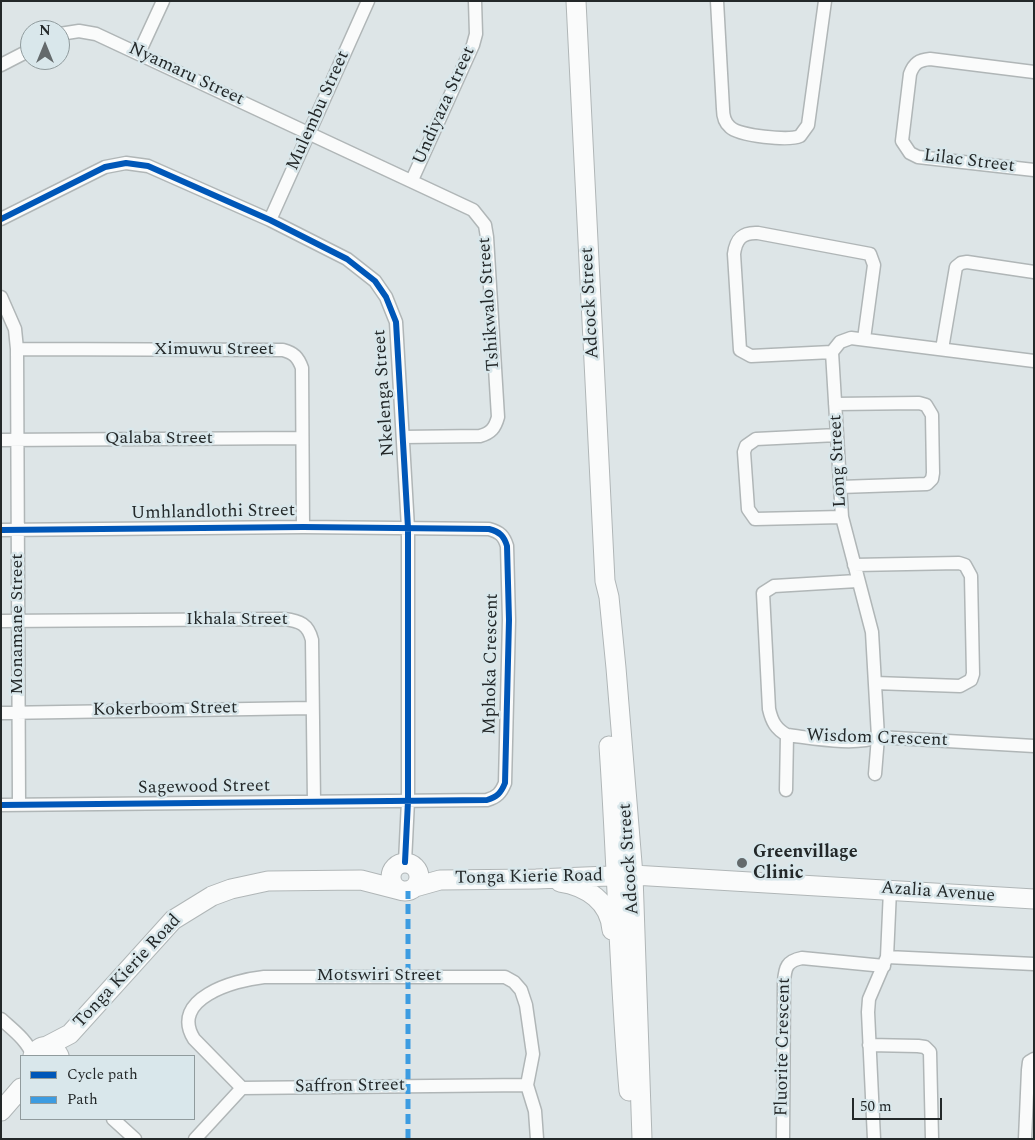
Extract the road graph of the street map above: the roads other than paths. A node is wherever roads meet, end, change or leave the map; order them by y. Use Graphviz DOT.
graph roads {
  1 [pos="163,1"];
  2 [pos="368,1"];
  3 [pos="475,1"];
  4 [pos="577,1"];
  5 [pos="717,1"];
  6 [pos="825,1"];
  7 [pos="70,33"];
  8 [pos="139,53"];
  9 [pos="20,55"];
  10 [pos="1,65"];
  11 [pos="1034,72"];
  12 [pos="309,133"];
  13 [pos="1034,170"];
  14 [pos="412,180"];
  15 [pos="1,218"];
  16 [pos="270,220"];
  17 [pos="1034,272"];
  18 [pos="1,296"];
  19 [pos="864,339"];
  20 [pos="17,349"];
  21 [pos="942,349"];
  22 [pos="832,352"];
  23 [pos="1034,361"];
  24 [pos="835,404"];
  25 [pos="837,435"];
  26 [pos="302,438"];
  27 [pos="403,438"];
  28 [pos="1,440"];
  29 [pos="16,440"];
  30 [pos="840,487"];
  31 [pos="842,517"];
  32 [pos="304,527"];
  33 [pos="408,528"];
  34 [pos="1,530"];
  35 [pos="18,530"];
  36 [pos="854,565"];
  37 [pos="857,581"];
  38 [pos="1,621"];
  39 [pos="18,621"];
  40 [pos="875,683"];
  41 [pos="312,708"];
  42 [pos="18,712"];
  43 [pos="1,713"];
  44 [pos="787,735"];
  45 [pos="878,737"];
  46 [pos="1034,746"];
  47 [pos="875,774"];
  48 [pos="786,790"];
  49 [pos="408,801"];
  50 [pos="314,802"];
  51 [pos="1,804"];
  52 [pos="19,804"];
  53 [pos="407,865"];
  54 [pos="625,875"];
  55 [pos="536,879"];
  56 [pos="361,880"];
  57 [pos="440,880"];
  58 [pos="408,889"];
  59 [pos="890,890"];
  60 [pos="1034,899"];
  61 [pos="886,961"];
  62 [pos="1034,964"];
  63 [pos="622,996"];
  64 [pos="1,1019"];
  65 [pos="869,1045"];
  66 [pos="46,1053"];
  67 [pos="1034,1059"];
  68 [pos="528,1086"];
  69 [pos="242,1088"];
  70 [pos="20,1089"];
  71 [pos="1,1111"];
  72 [pos="114,1120"];
  73 [pos="135,1139"];
  74 [pos="195,1139"];
  75 [pos="537,1139"];
  76 [pos="634,1139"];
  77 [pos="642,1139"];
  78 [pos="783,1139"];
  79 [pos="874,1139"];
  80 [pos="932,1139"];
  81 [pos="1025,1139"];
  1 -- 8 [label="street"];
  2 -- 12 [label="street, Mulembu Street"];
  3 -- 14 [label="street, Undiyaza Street"];
  4 -- 54 [label="main road, Adcock Street"];
  5 -- 6 [label="street"];
  7 -- 8 [label="street, Nyamaru Street"];
  8 -- 12 [label="street, Nyamaru Street"];
  9 -- 10 [label="street"];
  11 -- 13 [label="street, Lilac Street"];
  12 -- 14 [label="street, Tshikwalo Street"];
  12 -- 16 [label="street, Mulembu Street"];
  14 -- 27 [label="street, Tshikwalo Street"];
  15 -- 16 [label="street, Nkelenga Street"];
  16 -- 27 [label="street, Nkelenga Street"];
  17 -- 21 [label="street"];
  18 -- 20 [label="street, Monamane Street"];
  19 -- 21 [label="street"];
  19 -- 22 [label="street"];
  19 -- 22 [label="street"];
  20 -- 26 [label="street, Ximuwu Street"];
  20 -- 29 [label="street, Monamane Street"];
  21 -- 23 [label="street"];
  22 -- 24 [label="street, Long Street"];
  24 -- 25 [label="street, Long Street"];
  24 -- 30 [label="street"];
  25 -- 30 [label="street, Long Street"];
  25 -- 31 [label="street"];
  26 -- 29 [label="street, Qalaba Street"];
  26 -- 32 [label="street, Ximuwu Street"];
  27 -- 33 [label="street, Nkelenga Street"];
  28 -- 29 [label="street, Qalaba Street"];
  29 -- 35 [label="street, Monamane Street"];
  30 -- 31 [label="street, Long Street"];
  31 -- 36 [label="street, Long Street"];
  32 -- 33 [label="street, Umhlandlothi Street"];
  32 -- 35 [label="street, Umhlandlothi Street"];
  33 -- 49 [label="street, Nkelenga Street"];
  33 -- 49 [label="street, Mphoka Crescent"];
  34 -- 35 [label="street, Umhlandlothi Street"];
  35 -- 39 [label="street, Monamane Street"];
  36 -- 37 [label="street, Long Street"];
  36 -- 40 [label="street"];
  37 -- 40 [label="street, Long Street"];
  37 -- 44 [label="street, Wisdom Crescent"];
  38 -- 39 [label="street"];
  39 -- 41 [label="street, Ikhala Street"];
  39 -- 42 [label="street, Monamane Street"];
  40 -- 45 [label="street, Long Street"];
  41 -- 42 [label="street, Kokerboom Street"];
  41 -- 50 [label="street, Ikhala Street"];
  42 -- 43 [label="street, Kokerboom Street"];
  42 -- 52 [label="street, Monamane Street"];
  44 -- 45 [label="street, Wisdom Crescent"];
  44 -- 48 [label="street"];
  45 -- 46 [label="street, Wisdom Crescent"];
  45 -- 47 [label="street, Long Street"];
  49 -- 50 [label="street, Sagewood Street"];
  49 -- 53 [label="street, Nkelenga Street"];
  50 -- 52 [label="street, Sagewood Street"];
  51 -- 52 [label="street, Sagewood Street"];
  53 -- 56 [label="main road, Tonga Kierie Road"];
  53 -- 57 [label="main road, Tonga Kierie Road"];
  53 -- 58 [label="main road"];
  53 -- 58 [label="main road"];
  54 -- 55 [label="main road, Tonga Kierie Road"];
  54 -- 59 [label="main road, Azalia Avenue"];
  54 -- 63 [label="main road, Adcock Street"];
  54 -- 77 [label="main road, Adcock Street"];
  55 -- 57 [label="main road, Tonga Kierie Road"];
  55 -- 63 [label="main road"];
  56 -- 58 [label="main road, Tonga Kierie Road"];
  56 -- 66 [label="main road, Tonga Kierie Road"];
  57 -- 58 [label="main road, Tonga Kierie Road"];
  59 -- 60 [label="main road, Azalia Avenue"];
  59 -- 61 [label="street"];
  61 -- 62 [label="street, Fluorite Crescent"];
  61 -- 65 [label="street"];
  61 -- 78 [label="street, Fluorite Crescent"];
  63 -- 76 [label="main road, Adcock Street"];
  64 -- 66 [label="street"];
  65 -- 79 [label="street"];
  65 -- 80 [label="street"];
  67 -- 81 [label="street"];
  68 -- 69 [label="street, Saffron Street"];
  68 -- 69 [label="street, Motswiri Street"];
  68 -- 75 [label="street, Motswiri Street"];
  69 -- 74 [label="street"];
  70 -- 71 [label="main road"];
  72 -- 73 [label="street"];
}
